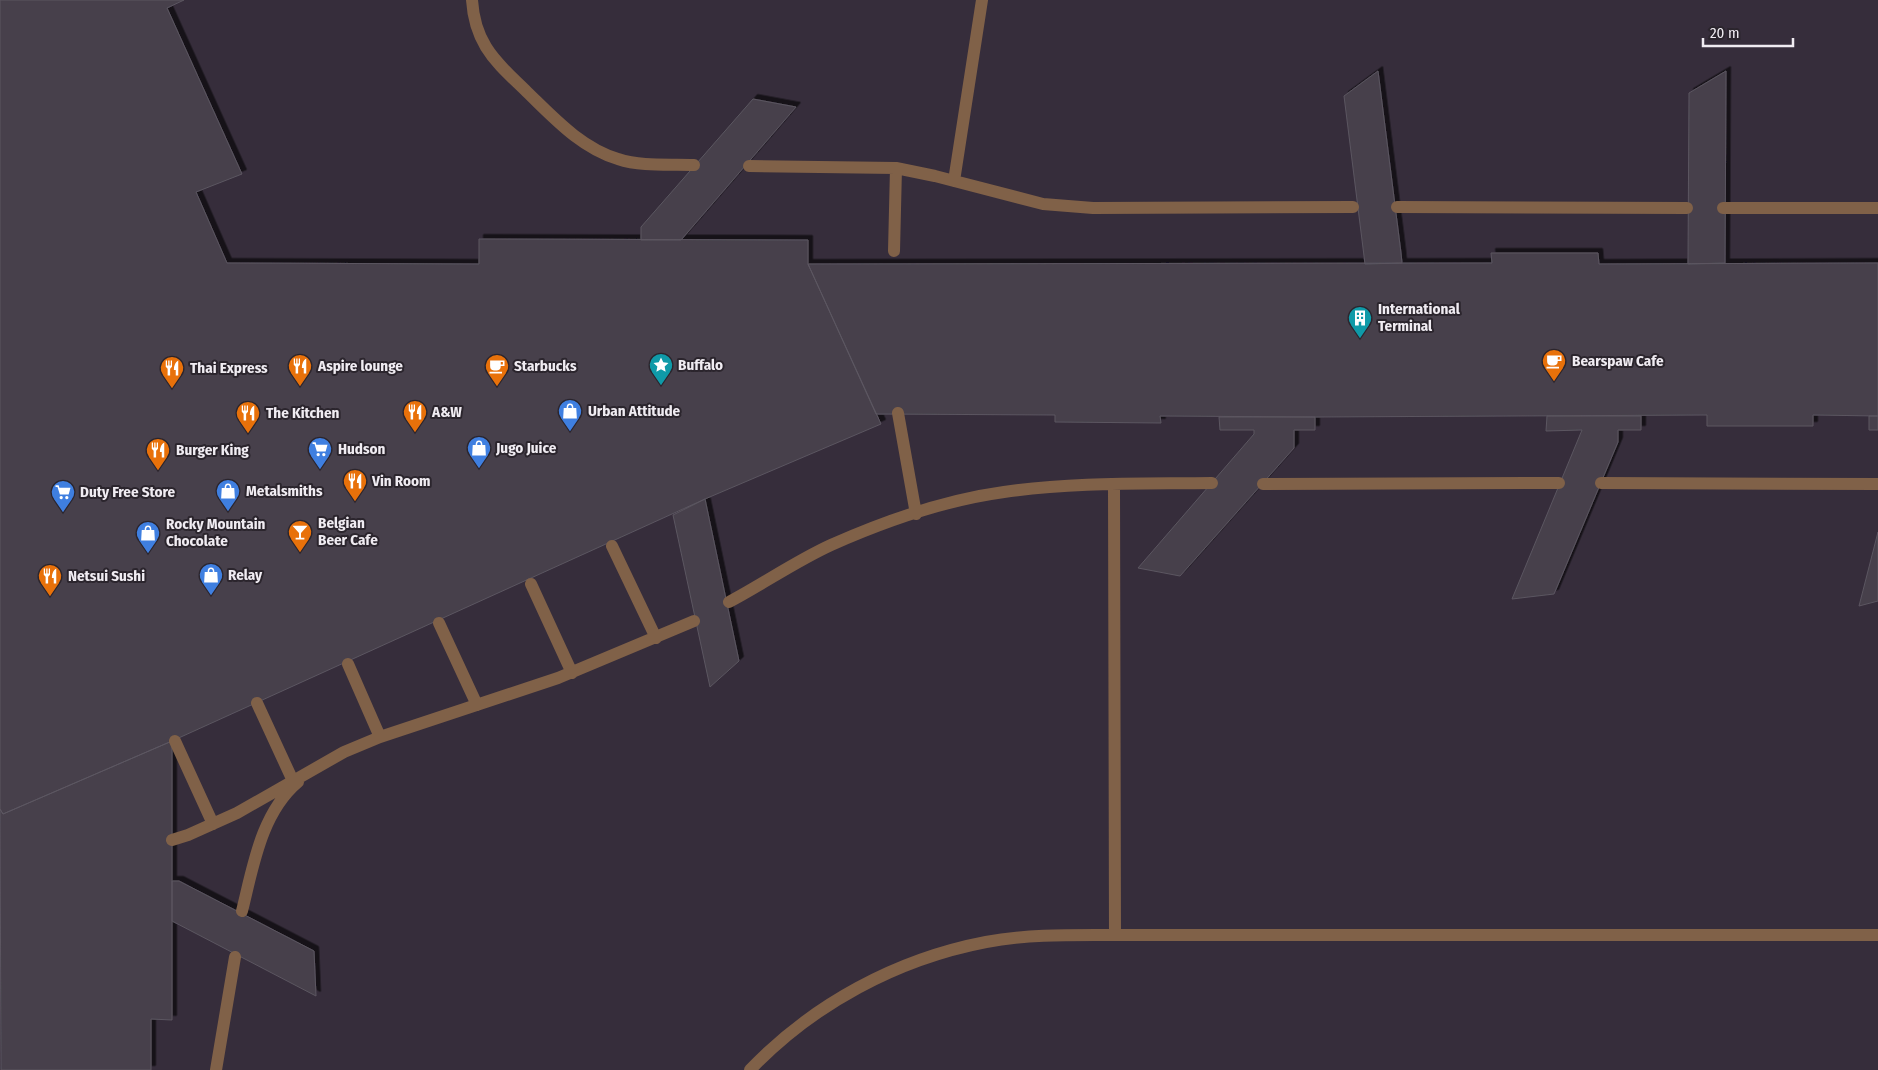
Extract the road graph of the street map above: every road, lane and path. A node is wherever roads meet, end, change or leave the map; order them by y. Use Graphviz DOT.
graph roads {
  1 [pos="472,0"];
  2 [pos="982,0"];
  3 [pos="694,165"];
  4 [pos="749,166"];
  5 [pos="896,168"];
  6 [pos="954,181"];
  7 [pos="1353,207"];
  8 [pos="1397,207"];
  9 [pos="1687,208"];
  10 [pos="1723,208"];
  11 [pos="1878,208"];
  12 [pos="894,251"];
  13 [pos="898,413"];
  14 [pos="1212,483"];
  15 [pos="1559,483"];
  16 [pos="1601,483"];
  17 [pos="1114,484"];
  18 [pos="1263,484"];
  19 [pos="1878,484"];
  20 [pos="916,514"];
  21 [pos="612,546"];
  22 [pos="531,584"];
  23 [pos="729,602"];
  24 [pos="694,621"];
  25 [pos="439,624"];
  26 [pos="656,638"];
  27 [pos="348,664"];
  28 [pos="572,673"];
  29 [pos="257,704"];
  30 [pos="477,706"];
  31 [pos="380,736"];
  32 [pos="175,741"];
  33 [pos="317,766"];
  34 [pos="293,781"];
  35 [pos="213,824"];
  36 [pos="172,840"];
  37 [pos="242,911"];
  38 [pos="1115,935"];
  39 [pos="1878,935"];
  40 [pos="235,957"];
  41 [pos="216,1070"];
  42 [pos="750,1070"];
  1 -- 3 [label="lane"];
  2 -- 6 [label="lane"];
  4 -- 5 [label="lane"];
  5 -- 6 [label="lane"];
  5 -- 12 [label="lane"];
  6 -- 7 [label="lane"];
  8 -- 9 [label="lane"];
  10 -- 11 [label="lane"];
  13 -- 20 [label="lane"];
  14 -- 17 [label="lane"];
  15 -- 18 [label="lane"];
  16 -- 19 [label="lane"];
  17 -- 20 [label="lane"];
  17 -- 38 [label="lane"];
  20 -- 23 [label="lane"];
  21 -- 26 [label="lane"];
  22 -- 28 [label="lane"];
  24 -- 26 [label="lane"];
  25 -- 30 [label="lane"];
  26 -- 28 [label="lane"];
  27 -- 31 [label="lane"];
  28 -- 30 [label="lane"];
  29 -- 34 [label="lane"];
  30 -- 31 [label="lane"];
  31 -- 33 [label="lane"];
  32 -- 35 [label="lane"];
  33 -- 34 [label="lane"];
  33 -- 37 [label="lane"];
  34 -- 35 [label="lane"];
  35 -- 36 [label="lane"];
  38 -- 39 [label="lane"];
  38 -- 42 [label="lane"];
  40 -- 41 [label="lane"];
}
